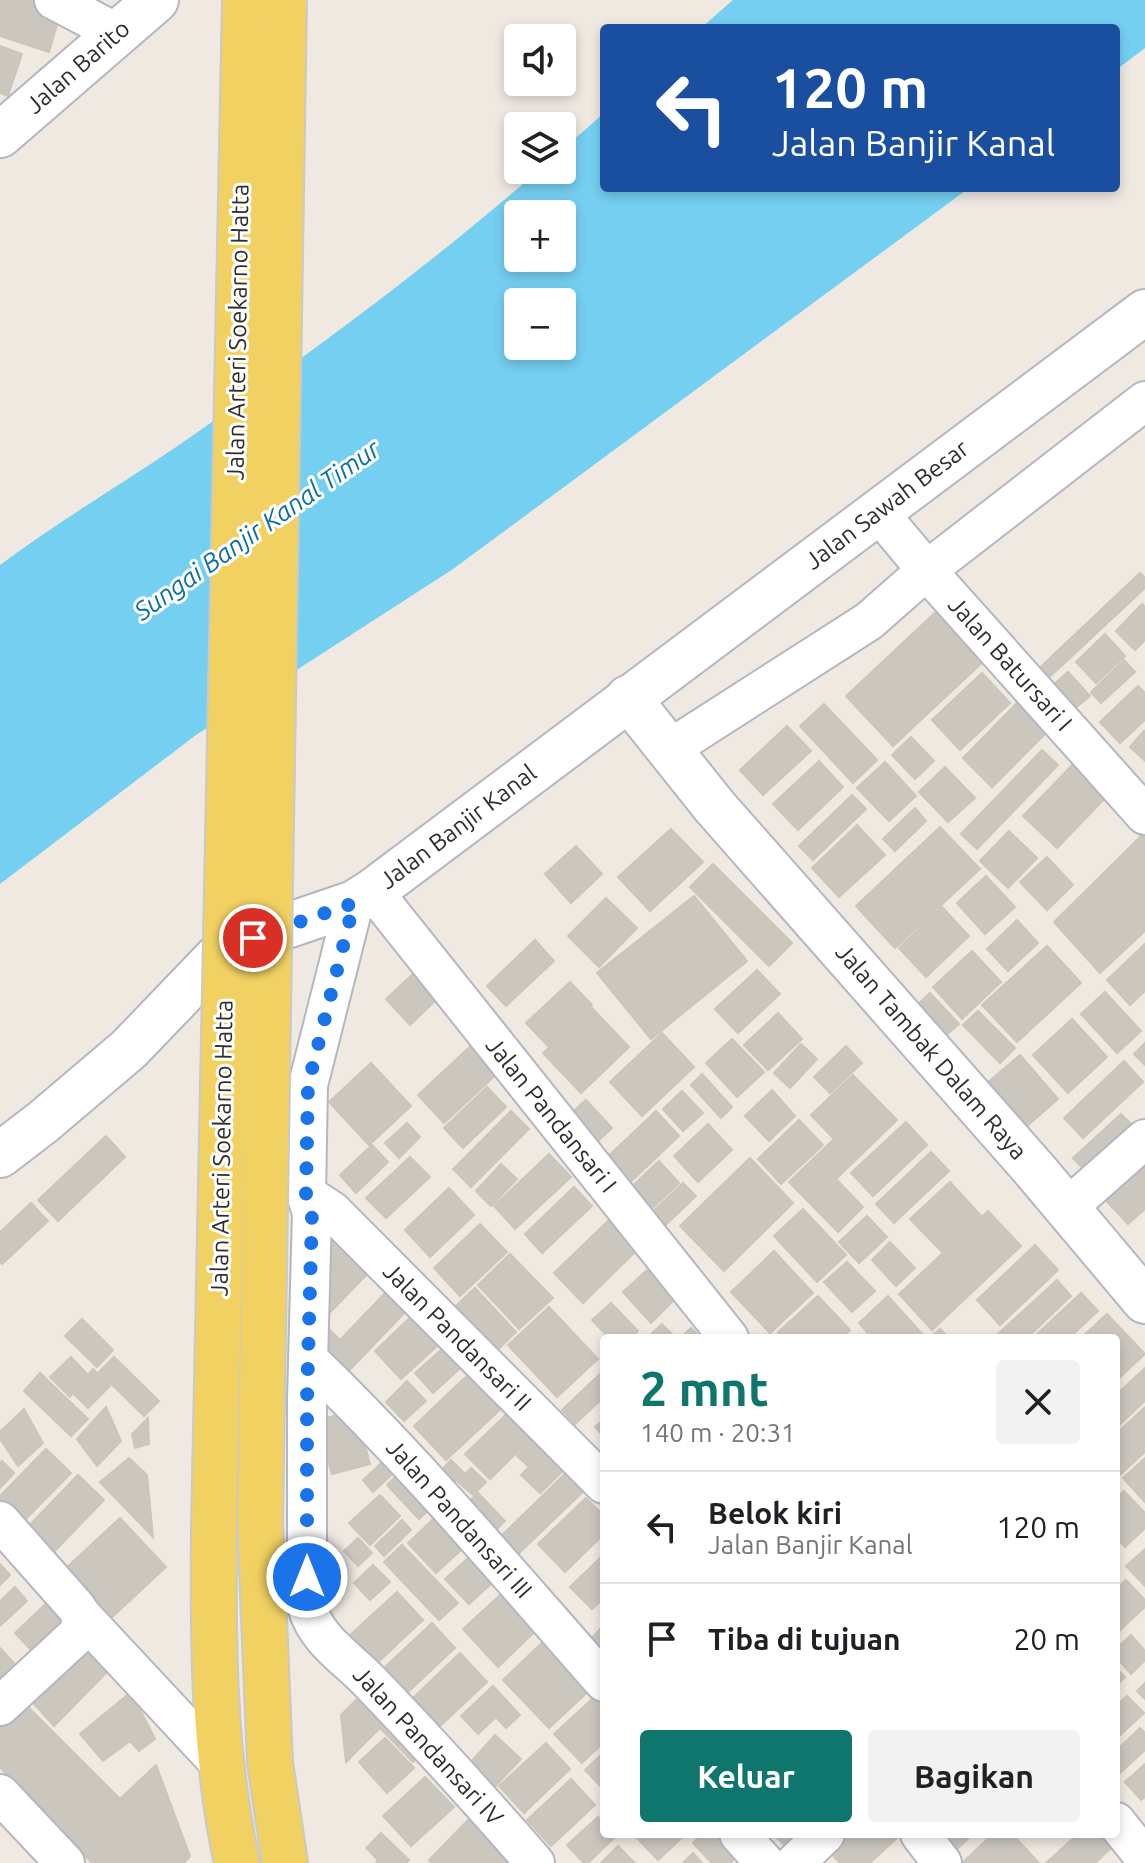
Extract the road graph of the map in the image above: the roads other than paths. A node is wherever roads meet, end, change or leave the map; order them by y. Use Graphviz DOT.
graph roads {
  1 [pos="54,0"];
  2 [pos="245,0"];
  3 [pos="284,0"];
  4 [pos="153,1"];
  5 [pos="117,33"];
  6 [pos="0,135"];
  7 [pos="1144,315"];
  8 [pos="1145,401"];
  9 [pos="878,512"];
  10 [pos="940,585"];
  11 [pos="628,698"];
  12 [pos="672,755"];
  13 [pos="1145,815"];
  14 [pos="364,897"];
  15 [pos="1145,1139"];
  16 [pos="0,1155"];
  17 [pos="306,1194"];
  18 [pos="1067,1208"];
  19 [pos="1145,1301"];
  20 [pos="726,1334"];
  21 [pos="309,1360"];
  22 [pos="600,1480"];
  23 [pos="0,1521"];
  24 [pos="82,1616"];
  25 [pos="600,1677"];
  26 [pos="0,1706"];
  27 [pos="222,1766"];
  28 [pos="0,1794"];
  29 [pos="1120,1827"];
  30 [pos="743,1838"];
  31 [pos="821,1838"];
  32 [pos="923,1838"];
  33 [pos="1145,1858"];
  34 [pos="65,1863"];
  35 [pos="237,1863"];
  36 [pos="285,1863"];
  37 [pos="535,1863"];
  38 [pos="765,1863"];
  39 [pos="795,1863"];
  40 [pos="942,1863"];
  1 -- 5 [label="street"];
  2 -- 27 [label="main road, Jalan Arteri Soekarno Hatta, bridge"];
  3 -- 36 [label="main road, Jalan Arteri Soekarno Hatta, bridge"];
  4 -- 5 [label="street, Jalan Barito"];
  5 -- 6 [label="street, Jalan Barito"];
  7 -- 9 [label="street, Jalan Sawah Besar"];
  8 -- 10 [label="street"];
  9 -- 10 [label="street, Jalan Batursari I"];
  9 -- 11 [label="street, Jalan Sawah Besar"];
  10 -- 12 [label="street"];
  10 -- 13 [label="street, Jalan Batursari I"];
  11 -- 12 [label="street, Jalan Tambak Dalam Raya"];
  11 -- 14 [label="street, Jalan Banjir Kanal"];
  12 -- 18 [label="street, Jalan Tambak Dalam Raya"];
  14 -- 16 [label="street, Jalan Banjir Kanal"];
  14 -- 17 [label="street"];
  14 -- 20 [label="street, Jalan Pandansari I"];
  15 -- 18 [label="street"];
  17 -- 21 [label="street"];
  17 -- 22 [label="street, Jalan Pandansari II"];
  18 -- 19 [label="street, Jalan Tambak Dalam Raya"];
  21 -- 25 [label="street, Jalan Pandansari III"];
  21 -- 37 [label="street, Jalan Pandansari IV"];
  23 -- 24 [label="street"];
  24 -- 26 [label="street"];
  24 -- 27 [label="street"];
  27 -- 35 [label="main road, Jalan Arteri Soekarno Hatta"];
  28 -- 34 [label="street"];
  29 -- 33 [label="street"];
  30 -- 38 [label="street"];
  31 -- 39 [label="street"];
  32 -- 40 [label="street"];
}
